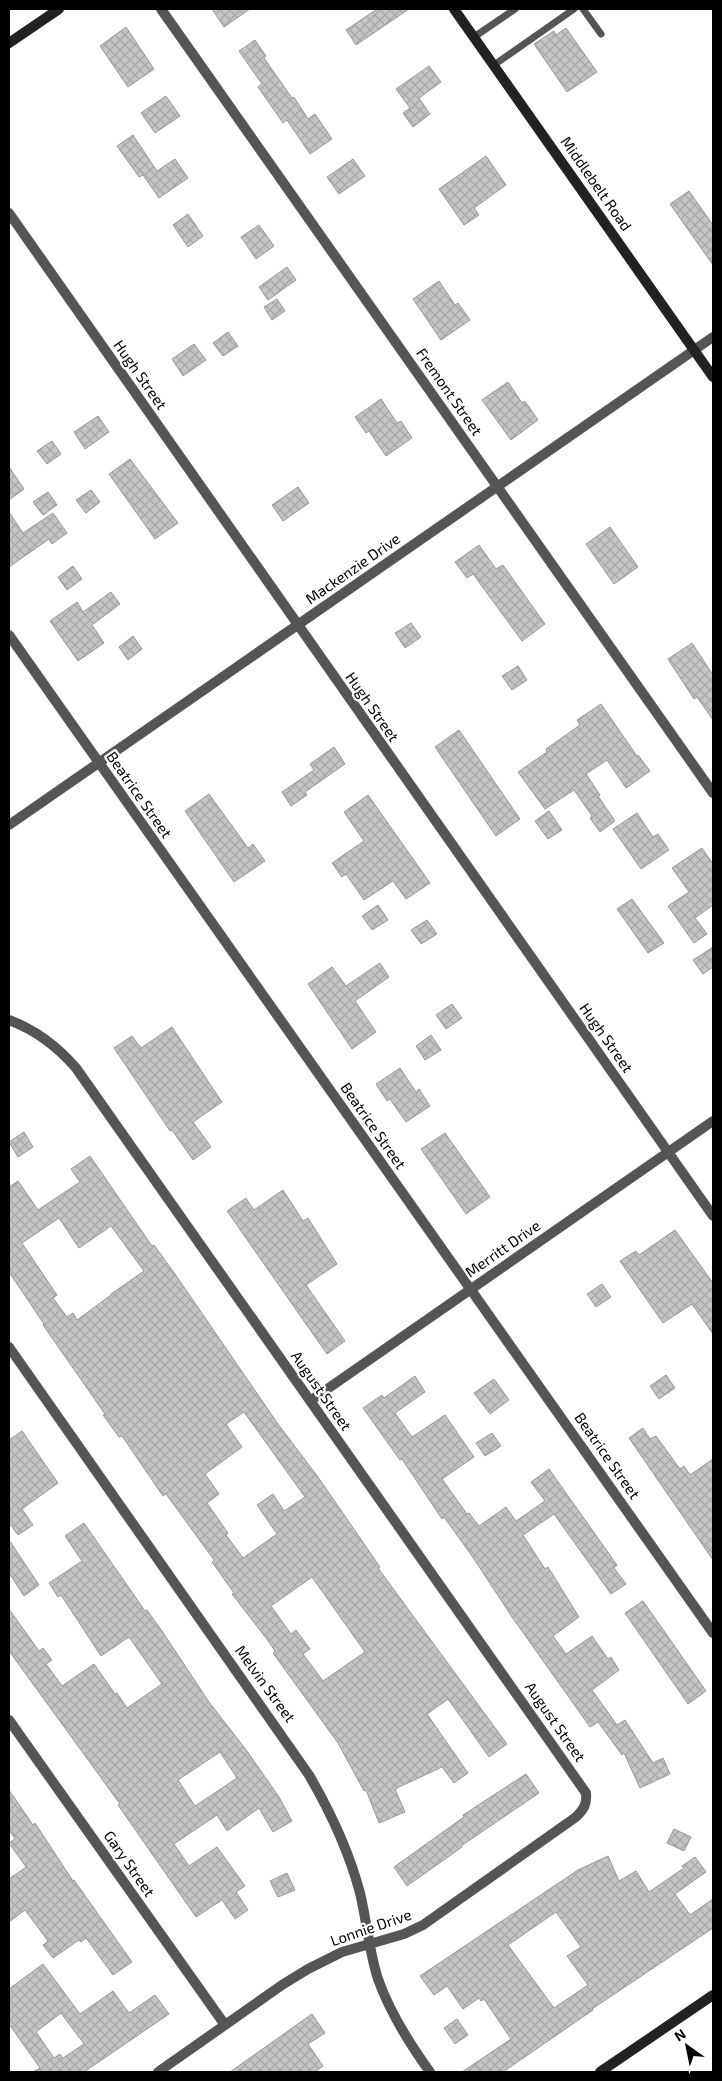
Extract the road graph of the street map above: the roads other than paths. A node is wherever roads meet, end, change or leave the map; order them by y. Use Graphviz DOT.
graph roads {
  1 [pos="59,9"];
  2 [pos="162,9"];
  3 [pos="454,9"];
  4 [pos="515,9"];
  5 [pos="574,9"];
  6 [pos="584,9"];
  7 [pos="601,34"];
  8 [pos="474,37"];
  9 [pos="9,44"];
  10 [pos="494,65"];
  11 [pos="9,213"];
  12 [pos="713,337"];
  13 [pos="694,350"];
  14 [pos="713,377"];
  15 [pos="498,486"];
  16 [pos="297,626"];
  17 [pos="9,635"];
  18 [pos="98,763"];
  19 [pos="713,793"];
  20 [pos="9,825"];
  21 [pos="9,1020"];
  22 [pos="713,1121"];
  23 [pos="668,1152"];
  24 [pos="713,1216"];
  25 [pos="471,1289"];
  26 [pos="9,1347"];
  27 [pos="310,1401"];
  28 [pos="713,1633"];
  29 [pos="9,1720"];
  30 [pos="587,1801"];
  31 [pos="370,1944"];
  32 [pos="713,1995"];
  33 [pos="225,2025"];
  34 [pos="158,2072"];
  35 [pos="430,2072"];
  36 [pos="600,2072"];
  1 -- 9 [label="main road"];
  2 -- 15 [label="street, Fremont Street"];
  3 -- 8 [label="main road, Middlebelt Road"];
  4 -- 8 [label="lane"];
  5 -- 10 [label="lane"];
  6 -- 7 [label="lane"];
  8 -- 10 [label="main road, Middlebelt Road"];
  10 -- 13 [label="main road, Middlebelt Road"];
  11 -- 16 [label="street, Hugh Street"];
  12 -- 13 [label="street, Mackenzie Drive"];
  13 -- 14 [label="main road, Middlebelt Road"];
  13 -- 15 [label="street, Mackenzie Drive"];
  15 -- 16 [label="street, Mackenzie Drive"];
  15 -- 19 [label="street, Fremont Street"];
  16 -- 18 [label="street, Mackenzie Drive"];
  16 -- 23 [label="street, Hugh Street"];
  17 -- 18 [label="street, Beatrice Street"];
  18 -- 20 [label="street, Mackenzie Drive"];
  18 -- 25 [label="street, Beatrice Street"];
  21 -- 27 [label="street, August Street"];
  22 -- 23 [label="street, Merritt Drive"];
  23 -- 24 [label="street, Hugh Street"];
  23 -- 25 [label="street, Merritt Drive"];
  25 -- 27 [label="street, Merritt Drive"];
  25 -- 28 [label="street, Beatrice Street"];
  26 -- 31 [label="street, Melvin Street"];
  27 -- 30 [label="street, August Street"];
  29 -- 33 [label="street, Gary Street"];
  30 -- 31 [label="street, Lonnie Drive"];
  31 -- 33 [label="street, Lonnie Drive"];
  31 -- 35 [label="street, Melvin Street"];
  32 -- 36 [label="main road"];
  33 -- 34 [label="street, Lonnie Drive"];
}
